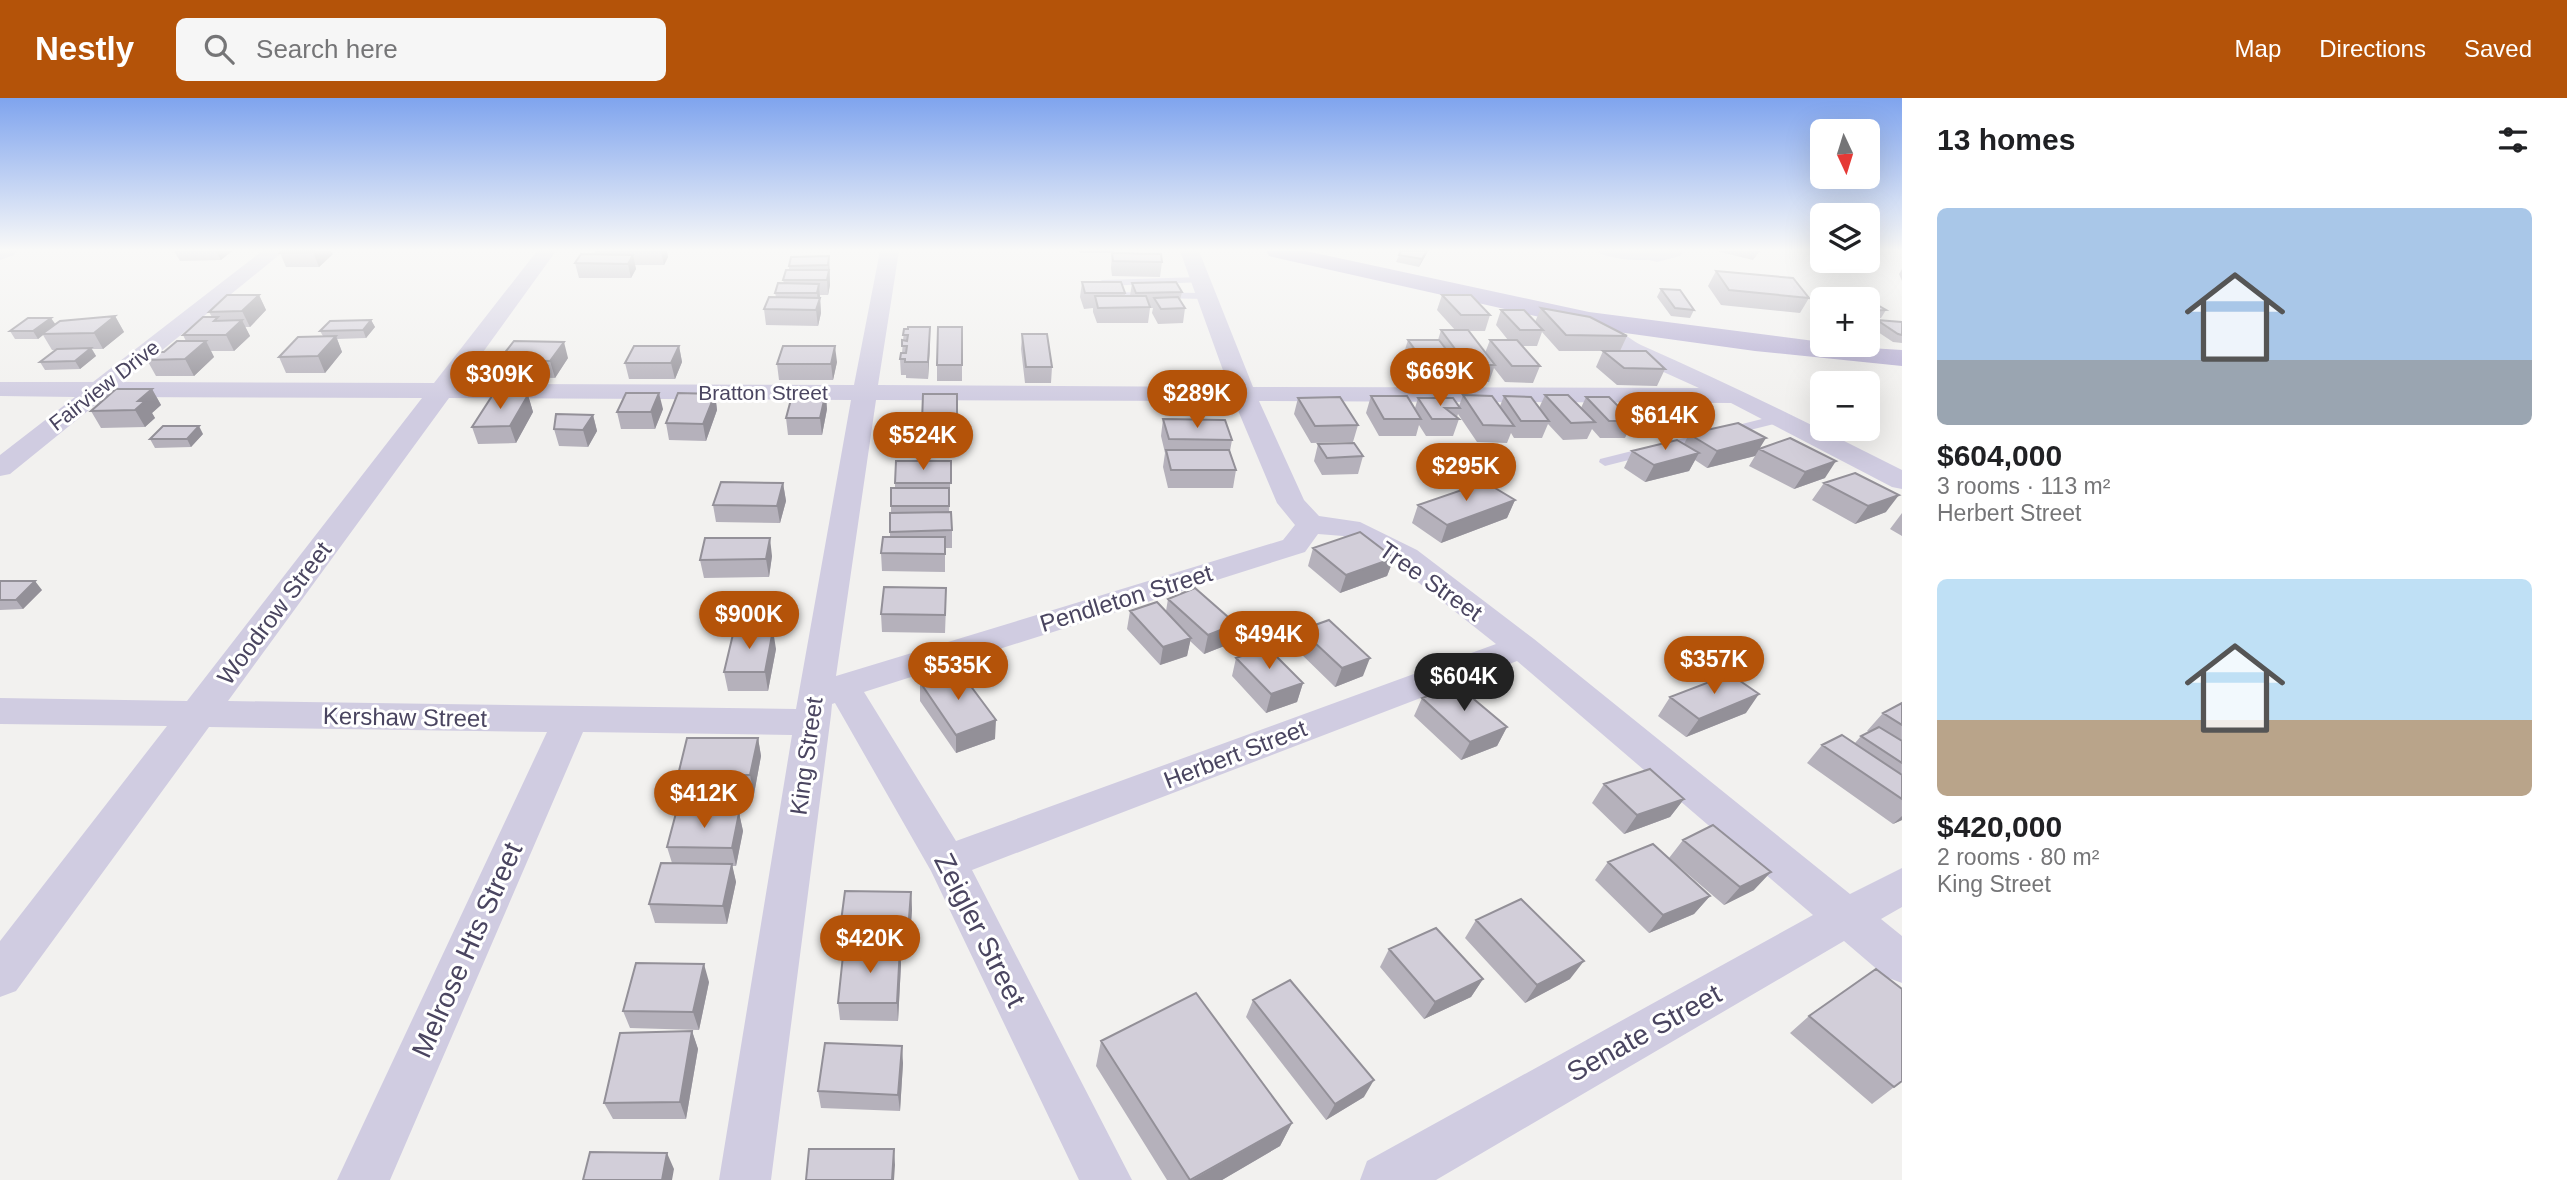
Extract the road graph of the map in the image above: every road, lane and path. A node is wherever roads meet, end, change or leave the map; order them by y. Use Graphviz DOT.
graph roads {
  1 [pos="210,301"];
  2 [pos="509,301"];
  3 [pos="881,301"];
  4 [pos="1209,301"];
  5 [pos="1505,301"];
  6 [pos="1589,320"];
  7 [pos="1902,358"];
  8 [pos="0,389"];
  9 [pos="99,389"];
  10 [pos="442,391"];
  11 [pos="864,392"];
  12 [pos="1244,395"];
  13 [pos="1737,396"];
  14 [pos="1778,419"];
  15 [pos="1605,462"];
  16 [pos="0,468"];
  17 [pos="1902,481"];
  18 [pos="1310,524"];
  19 [pos="1522,647"];
  20 [pos="822,703"];
  21 [pos="0,712"];
  22 [pos="199,712"];
  23 [pos="570,721"];
  24 [pos="947,862"];
  25 [pos="1902,886"];
  26 [pos="1847,918"];
  27 [pos="1902,963"];
  28 [pos="0,976"];
  29 [pos="363,1180"];
  30 [pos="745,1180"];
  31 [pos="1106,1180"];
  32 [pos="1386,1180"];
  1 -- 9 [label="street, Fairview Drive"];
  2 -- 10 [label="street, Woodrow Street"];
  3 -- 11 [label="street, King Street"];
  4 -- 12 [label="street"];
  5 -- 6 [label="main road"];
  6 -- 7 [label="main road"];
  6 -- 13 [label="street"];
  8 -- 9 [label="street, Bratton Street"];
  9 -- 10 [label="street, Bratton Street"];
  9 -- 16 [label="street, Fairview Drive"];
  10 -- 11 [label="street, Bratton Street"];
  10 -- 22 [label="street, Woodrow Street"];
  11 -- 12 [label="street, Bratton Street"];
  11 -- 20 [label="street, King Street"];
  12 -- 13 [label="street, Bratton Street"];
  12 -- 18 [label="street"];
  13 -- 14 [label="street"];
  14 -- 15 [label="lane"];
  14 -- 17 [label="street"];
  18 -- 19 [label="street, Tree Street"];
  18 -- 20 [label="street, Pendleton Street"];
  19 -- 24 [label="street, Herbert Street"];
  19 -- 26 [label="street, Tree Street"];
  20 -- 23 [label="street, Kershaw Street"];
  20 -- 24 [label="street, Zeigler Street"];
  20 -- 30 [label="street, King Street"];
  21 -- 22 [label="street, Kershaw Street"];
  22 -- 23 [label="street, Kershaw Street"];
  22 -- 28 [label="street, Woodrow Street"];
  23 -- 29 [label="street, Melrose Hts Street"];
  24 -- 31 [label="street, Zeigler Street"];
  25 -- 26 [label="street, Senate Street"];
  26 -- 27 [label="street, Tree Street"];
  26 -- 32 [label="street, Senate Street"];
}
